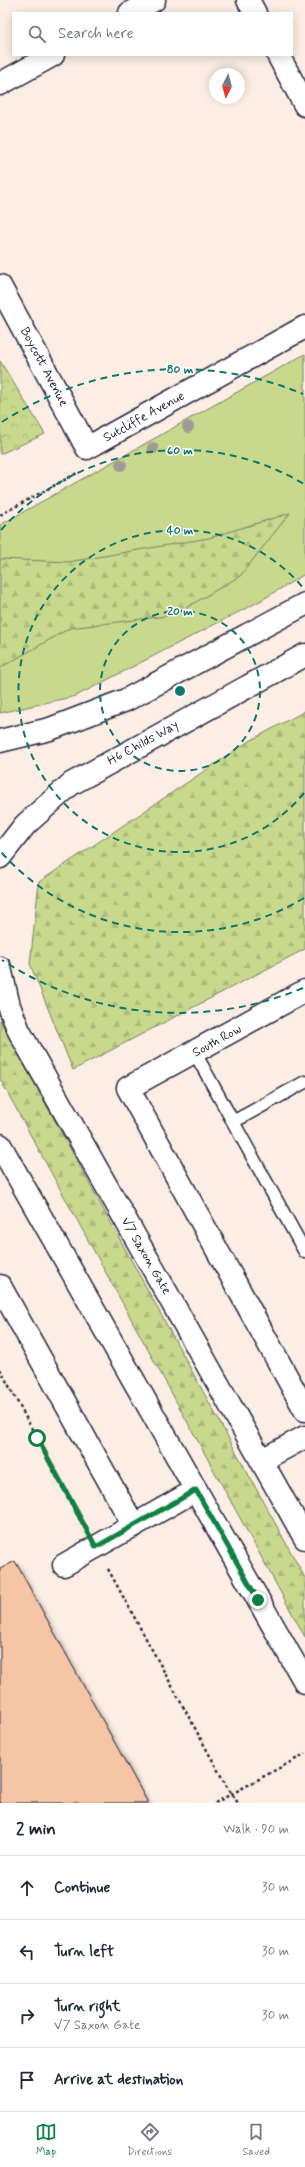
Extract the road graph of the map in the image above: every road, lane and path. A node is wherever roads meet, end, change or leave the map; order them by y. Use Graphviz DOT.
graph roads {
  1 [pos="154,0"];
  2 [pos="248,0"];
  3 [pos="132,12"];
  4 [pos="254,12"];
  5 [pos="51,56"];
  6 [pos="279,56"];
  7 [pos="0,84"];
  8 [pos="305,105"];
  9 [pos="0,286"];
  10 [pos="305,327"];
  11 [pos="87,448"];
  12 [pos="305,604"];
  13 [pos="305,655"];
  14 [pos="0,741"];
  15 [pos="0,857"];
  16 [pos="0,968"];
  17 [pos="305,991"];
  18 [pos="195,1053"];
  19 [pos="305,1082"];
  20 [pos="232,1122"];
  21 [pos="0,1144"];
  22 [pos="305,1252"];
  23 [pos="0,1286"];
  24 [pos="0,1369"];
  25 [pos="305,1410"];
  26 [pos="305,1437"];
  27 [pos="262,1460"];
  28 [pos="196,1490"];
  29 [pos="134,1526"];
  30 [pos="305,1538"];
  31 [pos="96,1547"];
  32 [pos="64,1565"];
  33 [pos="305,1682"];
  34 [pos="305,1754"];
  35 [pos="233,1794"];
  36 [pos="215,1803"];
  37 [pos="238,1803"];
  1 -- 3 [label="street"];
  2 -- 4 [label="street"];
  5 -- 7 [label="street"];
  6 -- 8 [label="street"];
  9 -- 11 [label="street, Boycott Avenue"];
  10 -- 11 [label="street, Sutcliffe Avenue"];
  12 -- 14 [label="street"];
  13 -- 15 [label="street, H6 Childs Way"];
  16 -- 27 [label="street, V7 Saxon Gate"];
  17 -- 18 [label="street, South Row"];
  18 -- 20 [label="lane"];
  18 -- 25 [label="street, South Row"];
  19 -- 20 [label="lane"];
  20 -- 22 [label="lane"];
  21 -- 28 [label="street"];
  23 -- 29 [label="street"];
  24 -- 31 [label="path"];
  26 -- 27 [label="street"];
  27 -- 30 [label="street, V7 Saxon Gate"];
  28 -- 29 [label="street"];
  28 -- 33 [label="street"];
  29 -- 31 [label="street"];
  31 -- 32 [label="street"];
  31 -- 35 [label="path"];
  34 -- 35 [label="path"];
  35 -- 36 [label="path"];
  35 -- 37 [label="path"];
}
